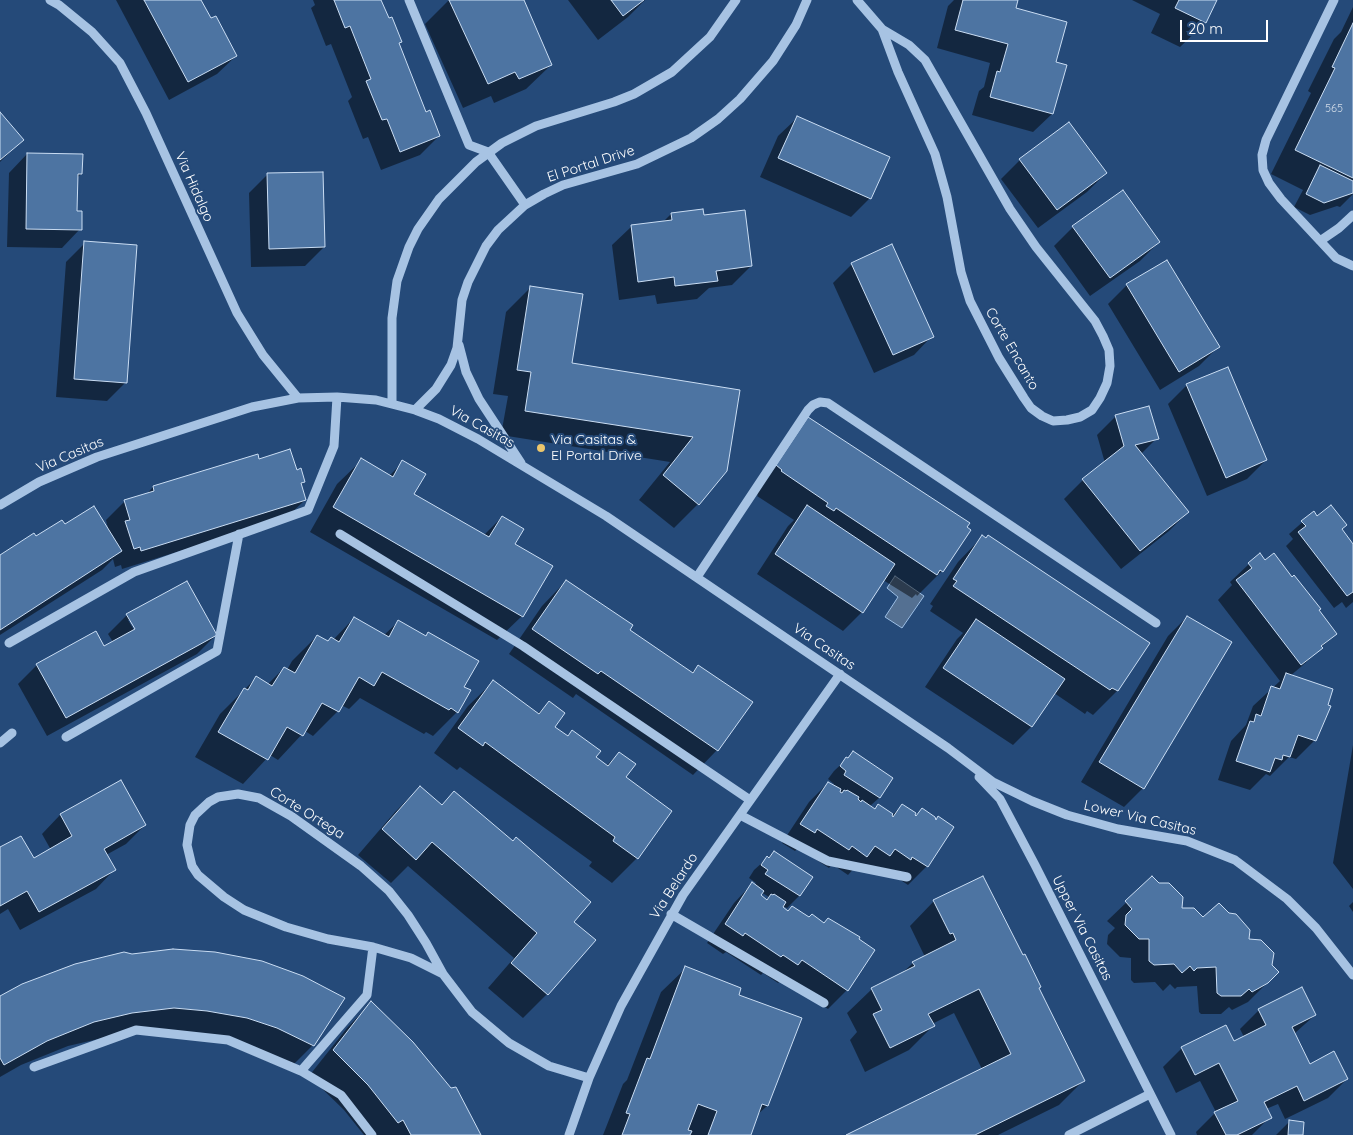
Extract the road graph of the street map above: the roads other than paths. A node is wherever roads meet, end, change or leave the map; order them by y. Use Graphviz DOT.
graph roads {
  1 [pos="50,0"];
  2 [pos="409,0"];
  3 [pos="736,0"];
  4 [pos="807,0"];
  5 [pos="857,0"];
  6 [pos="1334,0"];
  7 [pos="882,29"];
  8 [pos="488,152"];
  9 [pos="525,205"];
  10 [pos="1353,215"];
  11 [pos="1320,240"];
  12 [pos="1353,266"];
  13 [pos="458,339"];
  14 [pos="298,398"];
  15 [pos="338,398"];
  16 [pos="392,403"];
  17 [pos="415,410"];
  18 [pos="522,466"];
  19 [pos="0,506"];
  20 [pos="239,534"];
  21 [pos="340,534"];
  22 [pos="697,577"];
  23 [pos="1156,623"];
  24 [pos="9,643"];
  25 [pos="840,674"];
  26 [pos="12,733"];
  27 [pos="66,737"];
  28 [pos="0,743"];
  29 [pos="948,748"];
  30 [pos="750,800"];
  31 [pos="740,815"];
  32 [pos="907,876"];
  33 [pos="672,914"];
  34 [pos="373,946"];
  35 [pos="442,974"];
  36 [pos="1353,975"];
  37 [pos="824,1003"];
  38 [pos="34,1068"];
  39 [pos="301,1071"];
  40 [pos="589,1078"];
  41 [pos="1150,1094"];
  42 [pos="372,1135"];
  43 [pos="569,1135"];
  44 [pos="1069,1135"];
  45 [pos="1171,1135"];
  1 -- 14 [label="street, Via Hidalgo"];
  2 -- 8 [label="street"];
  3 -- 8 [label="street"];
  4 -- 9 [label="street, El Portal Drive"];
  5 -- 7 [label="street, Corte Encanto"];
  6 -- 11 [label="street"];
  7 -- 7 [label="street, Corte Encanto"];
  8 -- 9 [label="street"];
  8 -- 16 [label="street"];
  9 -- 13 [label="street, El Portal Drive"];
  10 -- 11 [label="street"];
  11 -- 12 [label="street"];
  13 -- 17 [label="street, El Portal Drive"];
  13 -- 18 [label="street"];
  14 -- 15 [label="street, Via Casitas"];
  14 -- 19 [label="street, Via Casitas"];
  15 -- 16 [label="street, Via Casitas"];
  15 -- 20 [label="street"];
  16 -- 17 [label="street, Via Casitas"];
  17 -- 18 [label="street, Via Casitas"];
  18 -- 22 [label="street, Via Casitas"];
  20 -- 24 [label="street"];
  20 -- 27 [label="street"];
  21 -- 30 [label="street"];
  22 -- 23 [label="street"];
  22 -- 25 [label="street, Via Casitas"];
  25 -- 29 [label="street, Via Casitas"];
  25 -- 30 [label="street, Via Belardo"];
  26 -- 28 [label="street"];
  29 -- 36 [label="street, Lower Via Casitas"];
  29 -- 41 [label="street, Upper Via Casitas"];
  30 -- 31 [label="street, Via Belardo"];
  31 -- 32 [label="street"];
  31 -- 33 [label="street, Via Belardo"];
  33 -- 37 [label="street"];
  33 -- 40 [label="street, Via Belardo"];
  34 -- 35 [label="street, Corte Ortega"];
  34 -- 35 [label="street, Corte Ortega"];
  34 -- 39 [label="street"];
  35 -- 40 [label="street, Corte Ortega"];
  38 -- 39 [label="street"];
  39 -- 42 [label="street"];
  40 -- 43 [label="street, Via Belardo"];
  41 -- 44 [label="street"];
  41 -- 45 [label="street, Upper Via Casitas"];
}
